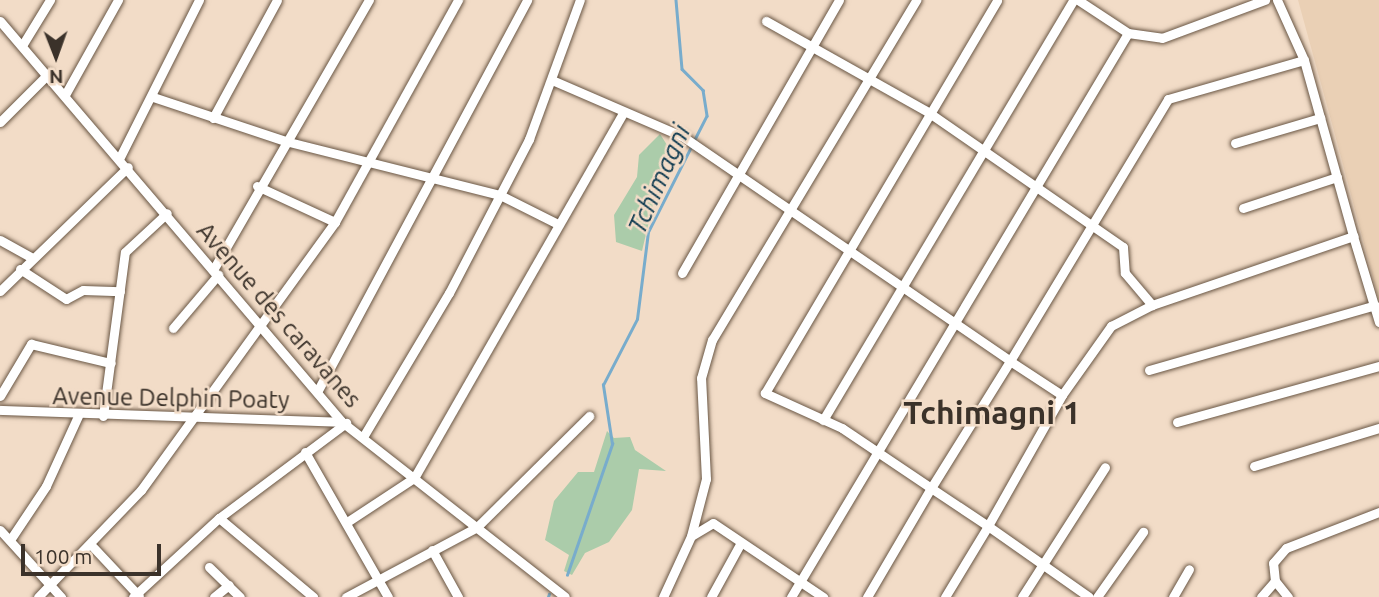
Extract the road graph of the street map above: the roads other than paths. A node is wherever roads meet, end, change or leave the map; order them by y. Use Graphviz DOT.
graph roads {
  1 [pos="50,0"];
  2 [pos="118,0"];
  3 [pos="199,0"];
  4 [pos="277,0"];
  5 [pos="369,0"];
  6 [pos="458,0"];
  7 [pos="527,0"];
  8 [pos="580,0"];
  9 [pos="839,0"];
  10 [pos="916,0"];
  11 [pos="997,0"];
  12 [pos="1076,0"];
  13 [pos="1265,0"];
  14 [pos="1277,0"];
  15 [pos="0,21"];
  16 [pos="766,22"];
  17 [pos="1128,33"];
  18 [pos="23,44"];
  19 [pos="811,44"];
  20 [pos="1304,60"];
  21 [pos="49,73"];
  22 [pos="869,77"];
  23 [pos="554,81"];
  24 [pos="66,93"];
  25 [pos="153,97"];
  26 [pos="928,112"];
  27 [pos="623,113"];
  28 [pos="213,118"];
  29 [pos="1320,118"];
  30 [pos="0,122"];
  31 [pos="285,141"];
  32 [pos="1236,144"];
  33 [pos="984,151"];
  34 [pos="120,157"];
  35 [pos="367,162"];
  36 [pos="128,167"];
  37 [pos="737,173"];
  38 [pos="1337,177"];
  39 [pos="431,178"];
  40 [pos="257,186"];
  41 [pos="1035,188"];
  42 [pos="500,195"];
  43 [pos="790,208"];
  44 [pos="1243,208"];
  45 [pos="167,212"];
  46 [pos="335,222"];
  47 [pos="556,223"];
  48 [pos="1090,227"];
  49 [pos="1353,236"];
  50 [pos="0,240"];
  51 [pos="849,248"];
  52 [pos="30,257"];
  53 [pos="20,269"];
  54 [pos="215,273"];
  55 [pos="682,273"];
  56 [pos="901,285"];
  57 [pos="0,291"];
  58 [pos="120,291"];
  59 [pos="1152,305"];
  60 [pos="1375,305"];
  61 [pos="958,322"];
  62 [pos="1379,322"];
  63 [pos="173,328"];
  64 [pos="260,328"];
  65 [pos="1010,361"];
  66 [pos="111,363"];
  67 [pos="1379,366"];
  68 [pos="1150,370"];
  69 [pos="317,392"];
  70 [pos="0,396"];
  71 [pos="1062,396"];
  72 [pos="0,410"];
  73 [pos="78,416"];
  74 [pos="103,416"];
  75 [pos="589,416"];
  76 [pos="194,418"];
  77 [pos="823,420"];
  78 [pos="344,422"];
  79 [pos="1177,422"];
  80 [pos="1379,428"];
  81 [pos="363,437"];
  82 [pos="305,452"];
  83 [pos="877,452"];
  84 [pos="1254,466"];
  85 [pos="1105,467"];
  86 [pos="414,478"];
  87 [pos="931,488"];
  88 [pos="1379,512"];
  89 [pos="219,518"];
  90 [pos="347,522"];
  91 [pos="988,526"];
  92 [pos="477,527"];
  93 [pos="0,530"];
  94 [pos="1143,532"];
  95 [pos="691,536"];
  96 [pos="10,540"];
  97 [pos="739,546"];
  98 [pos="93,547"];
  99 [pos="432,550"];
  100 [pos="1042,564"];
  101 [pos="209,567"];
  102 [pos="1189,569"];
  103 [pos="378,579"];
  104 [pos="1275,581"];
  105 [pos="800,582"];
  106 [pos="229,585"];
  107 [pos="52,586"];
  108 [pos="137,596"];
  109 [pos="38,597"];
  110 [pos="61,597"];
  111 [pos="214,597"];
  112 [pos="240,597"];
  113 [pos="313,597"];
  114 [pos="346,597"];
  115 [pos="388,597"];
  116 [pos="458,597"];
  117 [pos="565,597"];
  118 [pos="663,597"];
  119 [pos="712,597"];
  120 [pos="791,597"];
  121 [pos="823,597"];
  122 [pos="867,597"];
  123 [pos="944,597"];
  124 [pos="1022,597"];
  125 [pos="1089,597"];
  126 [pos="1097,597"];
  127 [pos="1173,597"];
  128 [pos="1261,597"];
  129 [pos="1288,597"];
  1 -- 18 [label="street"];
  2 -- 24 [label="street"];
  3 -- 25 [label="street"];
  4 -- 28 [label="street"];
  5 -- 31 [label="street"];
  6 -- 35 [label="street"];
  7 -- 39 [label="street"];
  8 -- 23 [label="street"];
  9 -- 19 [label="street"];
  10 -- 22 [label="street"];
  11 -- 26 [label="street"];
  12 -- 17 [label="street"];
  12 -- 33 [label="street"];
  13 -- 17 [label="street"];
  14 -- 20 [label="street"];
  15 -- 18 [label="street, Avenue des caravanes"];
  16 -- 19 [label="street"];
  17 -- 41 [label="street"];
  18 -- 21 [label="street, Avenue des caravanes"];
  19 -- 22 [label="street"];
  19 -- 37 [label="street"];
  20 -- 29 [label="street"];
  20 -- 48 [label="street"];
  21 -- 24 [label="street, Avenue des caravanes"];
  21 -- 30 [label="street"];
  22 -- 26 [label="street"];
  22 -- 43 [label="street"];
  23 -- 27 [label="street"];
  23 -- 42 [label="street"];
  24 -- 34 [label="street, Avenue des caravanes"];
  25 -- 28 [label="street"];
  25 -- 34 [label="street"];
  26 -- 33 [label="street"];
  26 -- 51 [label="street"];
  27 -- 37 [label="street"];
  27 -- 47 [label="street"];
  28 -- 31 [label="street"];
  29 -- 32 [label="street"];
  29 -- 38 [label="street"];
  31 -- 35 [label="street"];
  31 -- 40 [label="street"];
  33 -- 41 [label="street"];
  33 -- 56 [label="street"];
  34 -- 36 [label="street, Avenue des caravanes"];
  35 -- 39 [label="street"];
  35 -- 46 [label="street"];
  36 -- 45 [label="street, Avenue des caravanes"];
  36 -- 52 [label="street"];
  37 -- 43 [label="street"];
  37 -- 55 [label="street"];
  38 -- 44 [label="street"];
  38 -- 49 [label="street"];
  39 -- 42 [label="street"];
  39 -- 69 [label="street"];
  40 -- 46 [label="street"];
  40 -- 54 [label="street"];
  41 -- 48 [label="street"];
  41 -- 61 [label="street"];
  42 -- 47 [label="street"];
  42 -- 81 [label="street"];
  43 -- 51 [label="street"];
  43 -- 95 [label="street"];
  45 -- 54 [label="street, Avenue des caravanes"];
  45 -- 58 [label="street"];
  46 -- 64 [label="street"];
  47 -- 86 [label="street"];
  48 -- 59 [label="street"];
  48 -- 65 [label="street"];
  49 -- 59 [label="street"];
  49 -- 60 [label="street"];
  50 -- 52 [label="street"];
  51 -- 56 [label="street"];
  51 -- 77 [label="street"];
  52 -- 53 [label="street"];
  53 -- 57 [label="street"];
  53 -- 58 [label="street"];
  54 -- 63 [label="street"];
  54 -- 64 [label="street, Avenue des caravanes"];
  56 -- 61 [label="street"];
  56 -- 77 [label="street"];
  58 -- 66 [label="street"];
  59 -- 71 [label="street"];
  60 -- 62 [label="street"];
  60 -- 68 [label="street"];
  61 -- 65 [label="street"];
  61 -- 83 [label="street"];
  64 -- 69 [label="street, Avenue des caravanes"];
  64 -- 76 [label="street"];
  65 -- 71 [label="street"];
  65 -- 87 [label="street"];
  66 -- 70 [label="street"];
  66 -- 74 [label="street"];
  67 -- 79 [label="street"];
  69 -- 78 [label="street, Avenue des caravanes"];
  71 -- 91 [label="street"];
  72 -- 73 [label="street, Avenue Delphin Poaty"];
  73 -- 74 [label="street, Avenue Delphin Poaty"];
  73 -- 96 [label="street"];
  74 -- 76 [label="street, Avenue Delphin Poaty"];
  75 -- 92 [label="street"];
  76 -- 78 [label="street, Avenue Delphin Poaty"];
  76 -- 98 [label="street"];
  77 -- 83 [label="street"];
  78 -- 81 [label="street, Avenue des caravanes"];
  78 -- 82 [label="street"];
  80 -- 84 [label="street"];
  81 -- 86 [label="street, Avenue des caravanes"];
  82 -- 89 [label="street"];
  82 -- 90 [label="street"];
  83 -- 87 [label="street"];
  83 -- 105 [label="street"];
  85 -- 100 [label="street"];
  86 -- 90 [label="street"];
  86 -- 92 [label="street, Avenue des caravanes"];
  87 -- 91 [label="street"];
  87 -- 122 [label="street"];
  88 -- 104 [label="street"];
  89 -- 108 [label="street"];
  89 -- 113 [label="street"];
  90 -- 103 [label="street"];
  91 -- 100 [label="street"];
  91 -- 123 [label="street"];
  92 -- 99 [label="street"];
  92 -- 117 [label="street, Avenue des caravanes"];
  93 -- 96 [label="street"];
  94 -- 126 [label="street"];
  95 -- 97 [label="street"];
  95 -- 118 [label="street"];
  96 -- 107 [label="street"];
  97 -- 105 [label="street"];
  97 -- 119 [label="street"];
  98 -- 107 [label="street"];
  98 -- 108 [label="street"];
  99 -- 103 [label="street"];
  99 -- 116 [label="street"];
  100 -- 124 [label="street"];
  100 -- 125 [label="street"];
  101 -- 106 [label="street"];
  102 -- 127 [label="street"];
  103 -- 114 [label="street"];
  103 -- 115 [label="street"];
  104 -- 128 [label="street"];
  104 -- 129 [label="street"];
  105 -- 120 [label="street"];
  105 -- 121 [label="street"];
  106 -- 111 [label="street"];
  106 -- 112 [label="street"];
  107 -- 109 [label="street"];
  107 -- 110 [label="street"];
}
